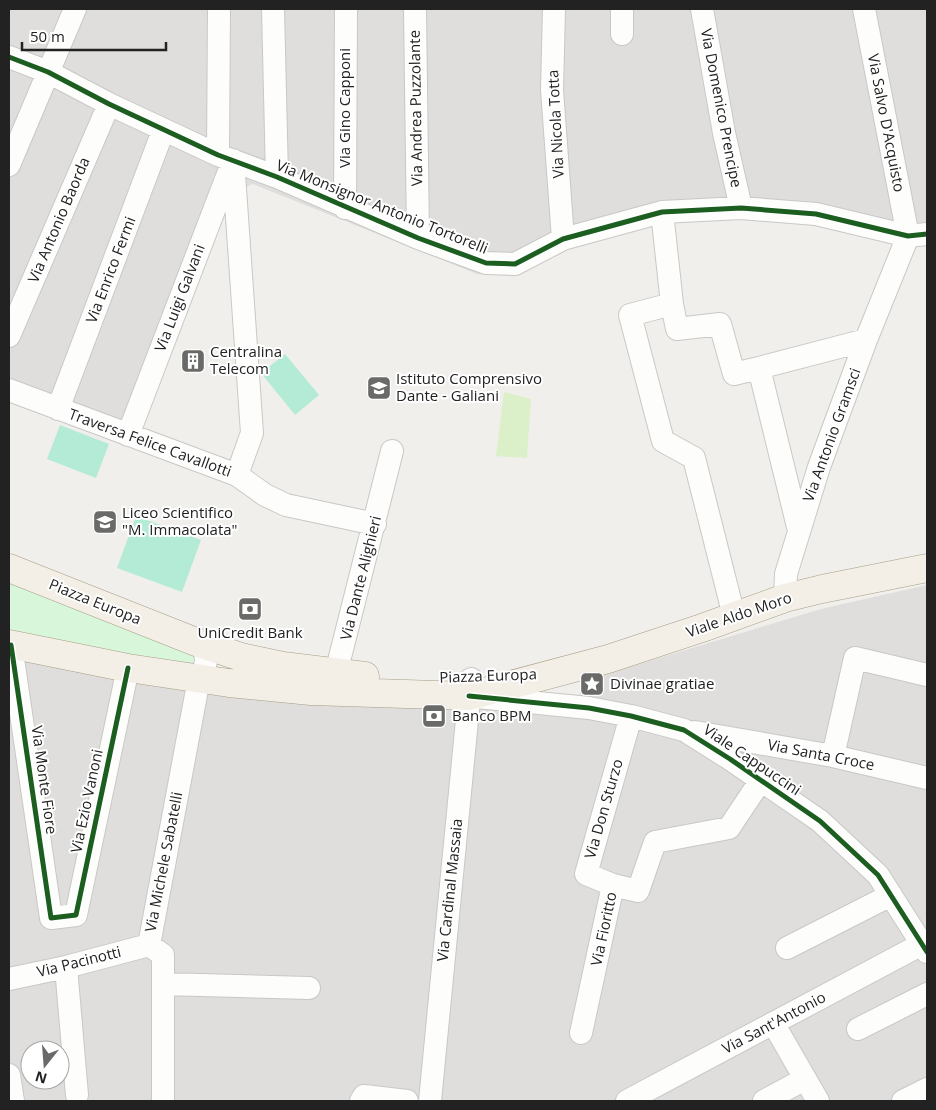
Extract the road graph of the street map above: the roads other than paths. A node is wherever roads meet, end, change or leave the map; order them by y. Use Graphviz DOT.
graph roads {
  1 [pos="75,9"];
  2 [pos="219,9"];
  3 [pos="273,9"];
  4 [pos="346,9"];
  5 [pos="414,9"];
  6 [pos="554,9"];
  7 [pos="622,9"];
  8 [pos="702,9"];
  9 [pos="864,9"];
  10 [pos="622,34"];
  11 [pos="9,57"];
  12 [pos="48,72"];
  13 [pos="109,104"];
  14 [pos="163,131"];
  15 [pos="225,158"];
  16 [pos="9,165"];
  17 [pos="277,177"];
  18 [pos="344,208"];
  19 [pos="741,208"];
  20 [pos="662,212"];
  21 [pos="918,235"];
  22 [pos="418,238"];
  23 [pos="563,239"];
  24 [pos="672,304"];
  25 [pos="9,336"];
  26 [pos="866,340"];
  27 [pos="759,368"];
  28 [pos="9,390"];
  29 [pos="58,409"];
  30 [pos="128,435"];
  31 [pos="392,451"];
  32 [pos="237,475"];
  33 [pos="375,524"];
  34 [pos="799,532"];
  35 [pos="9,568"];
  36 [pos="927,568"];
  37 [pos="785,598"];
  38 [pos="734,616"];
  39 [pos="202,644"];
  40 [pos="10,645"];
  41 [pos="128,668"];
  42 [pos="233,668"];
  43 [pos="336,673"];
  44 [pos="553,673"];
  45 [pos="927,675"];
  46 [pos="199,679"];
  47 [pos="470,687"];
  48 [pos="311,691"];
  49 [pos="589,708"];
  50 [pos="631,716"];
  51 [pos="684,730"];
  52 [pos="834,756"];
  53 [pos="927,778"];
  54 [pos="761,780"];
  55 [pos="613,885"];
  56 [pos="891,894"];
  57 [pos="51,918"];
  58 [pos="149,944"];
  59 [pos="787,948"];
  60 [pos="924,948"];
  61 [pos="66,968"];
  62 [pos="9,979"];
  63 [pos="163,984"];
  64 [pos="309,988"];
  65 [pos="927,994"];
  66 [pos="773,1023"];
  67 [pos="858,1029"];
  68 [pos="581,1033"];
  69 [pos="9,1075"];
  70 [pos="805,1080"];
  71 [pos="927,1089"];
  72 [pos="77,1095"];
  73 [pos="13,1101"];
  74 [pos="162,1101"];
  75 [pos="360,1101"];
  76 [pos="407,1101"];
  77 [pos="430,1101"];
  78 [pos="627,1101"];
  79 [pos="764,1101"];
  80 [pos="818,1101"];
  81 [pos="902,1101"];
  1 -- 12 [label="street"];
  2 -- 15 [label="street"];
  3 -- 17 [label="street"];
  4 -- 18 [label="street, Via Gino Capponi"];
  5 -- 22 [label="street, Via Andrea Puzzolante"];
  6 -- 23 [label="street, Via Nicola Totta"];
  7 -- 10 [label="street"];
  8 -- 19 [label="street, Via Domenico Prencipe"];
  9 -- 21 [label="street, Via Salvo D'Acquisto"];
  11 -- 12 [label="street, Via Monsignor Antonio Tortorelli"];
  12 -- 13 [label="street, Via Monsignor Antonio Tortorelli"];
  12 -- 16 [label="street"];
  13 -- 14 [label="street, Via Monsignor Antonio Tortorelli"];
  13 -- 25 [label="street, Via Antonio Baorda"];
  14 -- 15 [label="street, Via Monsignor Antonio Tortorelli"];
  14 -- 29 [label="street, Via Enrico Fermi"];
  15 -- 17 [label="street, Via Monsignor Antonio Tortorelli"];
  15 -- 30 [label="street, Via Luigi Galvani"];
  15 -- 32 [label="street"];
  17 -- 18 [label="street, Via Monsignor Antonio Tortorelli"];
  18 -- 22 [label="street, Via Monsignor Antonio Tortorelli"];
  19 -- 20 [label="street, Via Monsignor Antonio Tortorelli"];
  19 -- 21 [label="street, Via Monsignor Antonio Tortorelli"];
  20 -- 23 [label="street, Via Monsignor Antonio Tortorelli"];
  20 -- 24 [label="street"];
  21 -- 26 [label="street, Via Antonio Gramsci"];
  22 -- 23 [label="street, Via Monsignor Antonio Tortorelli"];
  24 -- 27 [label="street, Via Antonio Gramsci"];
  24 -- 38 [label="street"];
  26 -- 27 [label="street, Via Antonio Gramsci"];
  26 -- 34 [label="street, Via Antonio Gramsci"];
  27 -- 34 [label="street, Via Antonio Gramsci"];
  28 -- 29 [label="street, Traversa Felice Cavallotti"];
  29 -- 30 [label="street, Traversa Felice Cavallotti"];
  30 -- 32 [label="street, Traversa Felice Cavallotti"];
  31 -- 33 [label="street, Via Dante Alighieri"];
  32 -- 33 [label="street, Traversa Felice Cavallotti"];
  33 -- 43 [label="street, Via Dante Alighieri"];
  34 -- 37 [label="street, Via Antonio Gramsci"];
  35 -- 39 [label="main road, Piazza Europa"];
  36 -- 37 [label="main road, Viale Aldo Moro"];
  37 -- 38 [label="main road, Viale Aldo Moro"];
  38 -- 44 [label="main road, Viale Aldo Moro"];
  39 -- 42 [label="main road, Piazza Europa"];
  39 -- 46 [label="street, Via Michele Sabatelli"];
  40 -- 41 [label="main road, Piazza Europa"];
  40 -- 57 [label="street, Via Monte Fiore"];
  41 -- 46 [label="main road, Piazza Europa"];
  41 -- 57 [label="street, Via Ezio Vanoni"];
  42 -- 43 [label="main road, Piazza Europa"];
  42 -- 46 [label="main road, Piazza Europa"];
  42 -- 48 [label="main road, Piazza Europa"];
  43 -- 47 [label="main road, Piazza Europa"];
  43 -- 48 [label="street"];
  44 -- 47 [label="main road, Piazza Europa"];
  44 -- 49 [label="street, Viale Cappuccini"];
  45 -- 52 [label="street"];
  46 -- 58 [label="street, Via Michele Sabatelli"];
  47 -- 48 [label="main road, Piazza Europa"];
  47 -- 49 [label="street, Viale Cappuccini"];
  47 -- 77 [label="street, Via Cardinal Massaia"];
  49 -- 50 [label="street, Viale Cappuccini"];
  50 -- 51 [label="street, Viale Cappuccini"];
  50 -- 55 [label="street, Via Don Sturzo"];
  51 -- 52 [label="street, Via Santa Croce"];
  51 -- 54 [label="street, Viale Cappuccini"];
  52 -- 53 [label="street, Via Santa Croce"];
  54 -- 55 [label="street, Via Fioritto"];
  54 -- 56 [label="street, Viale Cappuccini"];
  55 -- 68 [label="street, Via Fioritto"];
  56 -- 59 [label="street"];
  56 -- 60 [label="street, Viale Cappuccini"];
  58 -- 61 [label="street, Via Pacinotti"];
  58 -- 63 [label="street, Via Michele Sabatelli"];
  60 -- 66 [label="street, Via Sant'Antonio"];
  61 -- 62 [label="street, Via Pacinotti"];
  61 -- 72 [label="street"];
  63 -- 64 [label="street"];
  63 -- 74 [label="street, Via Michele Sabatelli"];
  65 -- 67 [label="street"];
  66 -- 70 [label="street"];
  66 -- 78 [label="street, Via Sant'Antonio"];
  69 -- 73 [label="street"];
  70 -- 79 [label="street"];
  70 -- 80 [label="street"];
  71 -- 81 [label="street"];
  75 -- 76 [label="street"];
}
